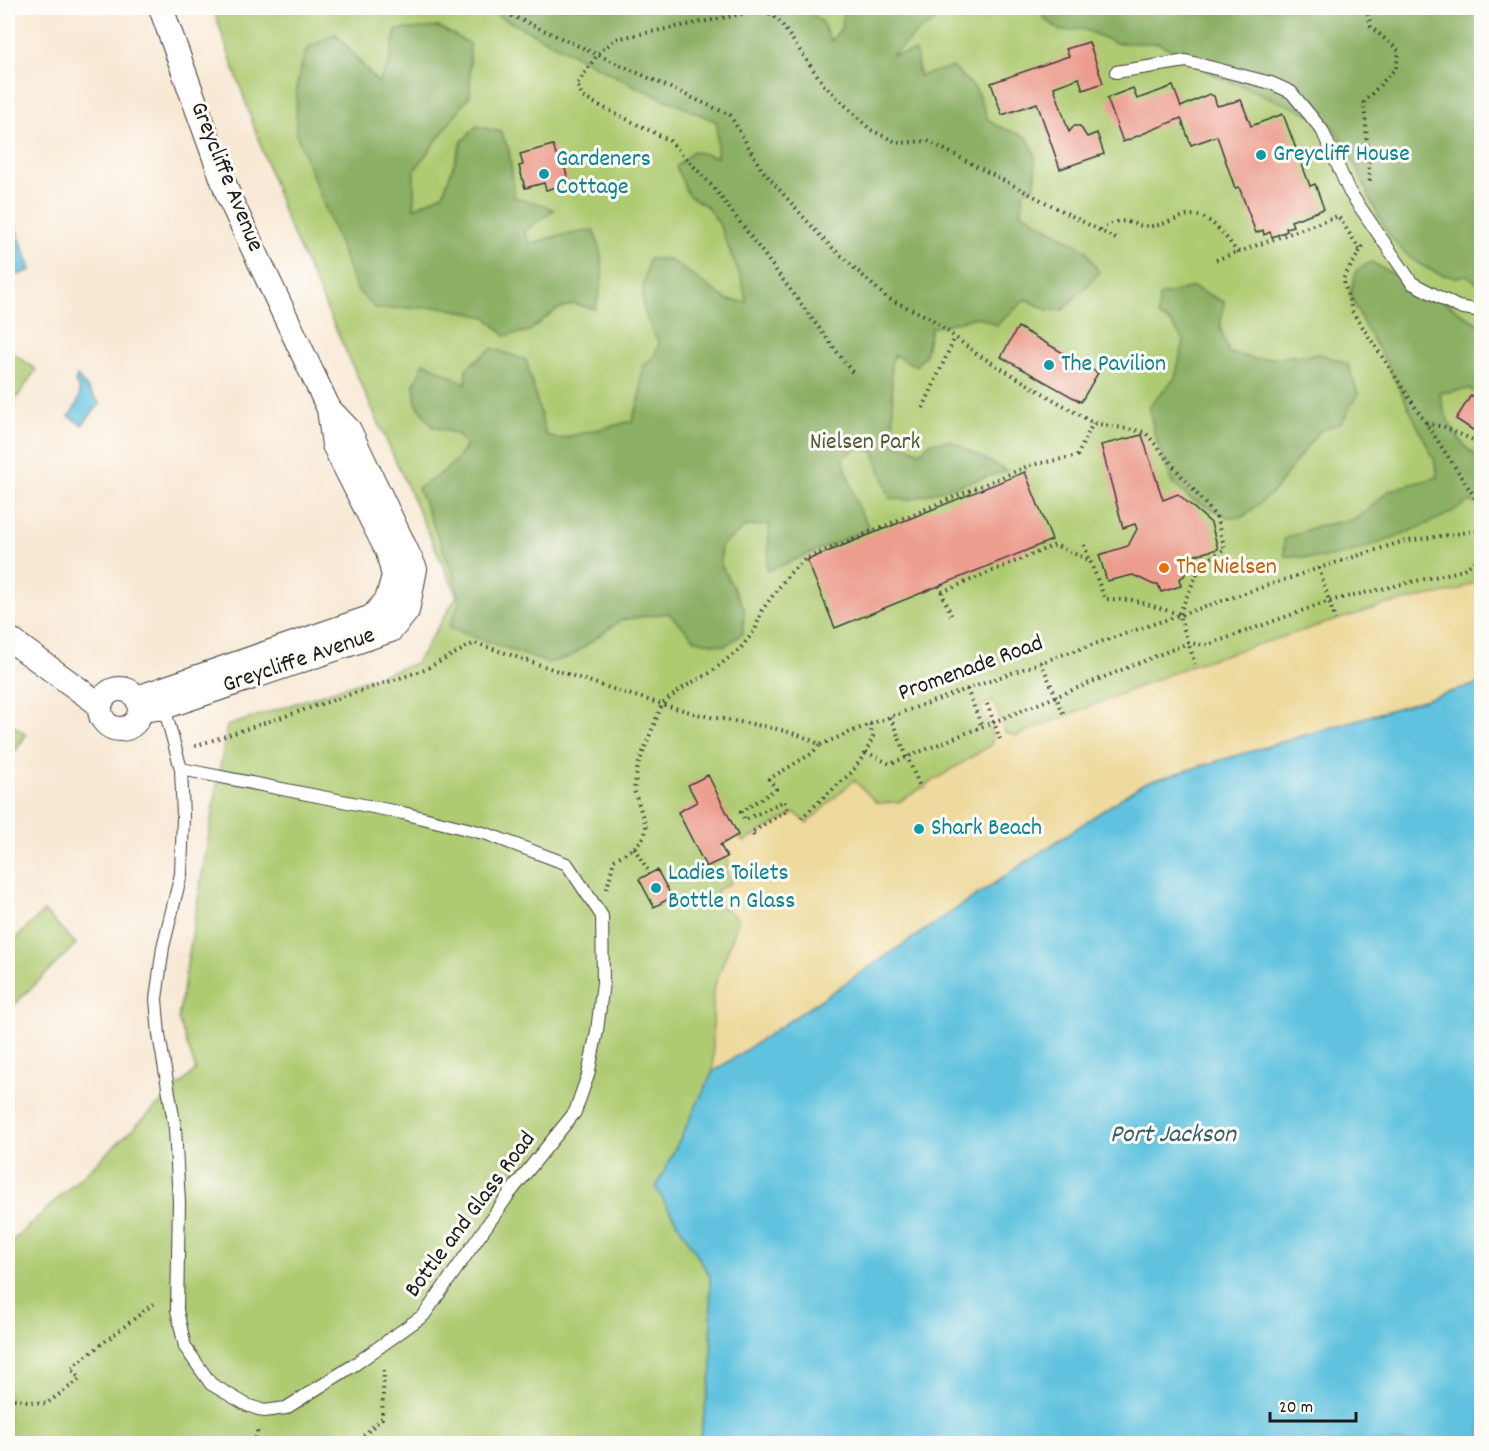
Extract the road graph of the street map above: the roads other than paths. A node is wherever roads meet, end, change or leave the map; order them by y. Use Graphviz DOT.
graph roads {
  1 [pos="161,8"];
  2 [pos="1116,72"];
  3 [pos="1482,312"];
  4 [pos="328,409"];
  5 [pos="8,638"];
  6 [pos="138,704"];
  7 [pos="164,707"];
  8 [pos="181,769"];
  1 -- 4 [label="street, Greycliffe Avenue"];
  2 -- 3 [label="lane"];
  4 -- 6 [label="street, Greycliffe Avenue"];
  4 -- 7 [label="street, Greycliffe Avenue"];
  5 -- 6 [label="street"];
  6 -- 7 [label="street, Greycliffe Avenue"];
  7 -- 8 [label="lane, Bottle and Glass Road"];
  8 -- 8 [label="lane, Bottle and Glass Road"];
}
